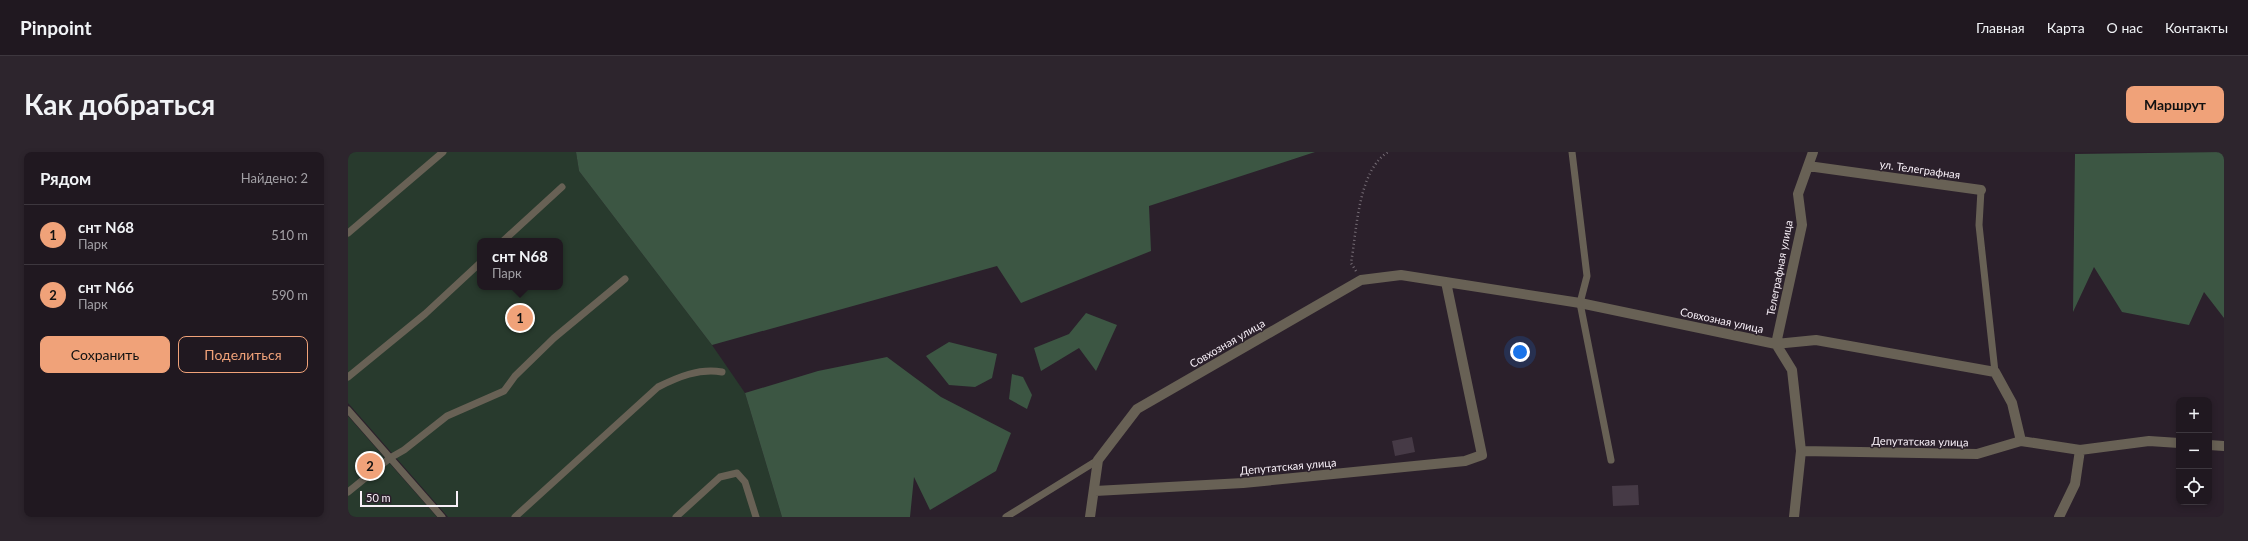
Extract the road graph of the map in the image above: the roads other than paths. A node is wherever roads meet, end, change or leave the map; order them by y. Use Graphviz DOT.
graph roads {
  1 [pos="443,152"];
  2 [pos="1572,152"];
  3 [pos="1813,152"];
  4 [pos="1808,166"];
  5 [pos="562,187"];
  6 [pos="1982,190"];
  7 [pos="348,233"];
  8 [pos="506,238"];
  9 [pos="477,266"];
  10 [pos="624,279"];
  11 [pos="1446,282"];
  12 [pos="1580,303"];
  13 [pos="1776,344"];
  14 [pos="722,372"];
  15 [pos="1995,372"];
  16 [pos="348,377"];
  17 [pos="348,410"];
  18 [pos="2021,441"];
  19 [pos="2176,443"];
  20 [pos="2212,445"];
  21 [pos="2224,446"];
  22 [pos="2080,450"];
  23 [pos="1801,451"];
  24 [pos="390,458"];
  25 [pos="1098,460"];
  26 [pos="1611,460"];
  27 [pos="1095,491"];
  28 [pos="348,492"];
  29 [pos="442,517"];
  30 [pos="515,517"];
  31 [pos="676,517"];
  32 [pos="756,517"];
  33 [pos="1006,517"];
  34 [pos="1090,517"];
  35 [pos="1794,517"];
  36 [pos="2059,517"];
  1 -- 7 [label="lane"];
  2 -- 12 [label="lane"];
  3 -- 4 [label="street, Телеграфная улица"];
  4 -- 6 [label="street, ул. Телеграфная"];
  4 -- 13 [label="street, Телеграфная улица"];
  5 -- 8 [label="lane"];
  6 -- 15 [label="lane"];
  9 -- 16 [label="lane"];
  10 -- 24 [label="lane"];
  11 -- 12 [label="street, Совхозная улица"];
  11 -- 25 [label="street, Совхозная улица"];
  11 -- 27 [label="street, Депутатская улица"];
  12 -- 13 [label="street, Совхозная улица"];
  12 -- 26 [label="lane"];
  13 -- 15 [label="street, Совхозная улица"];
  13 -- 23 [label="street"];
  14 -- 30 [label="lane"];
  15 -- 18 [label="street"];
  17 -- 24 [label="lane"];
  18 -- 22 [label="street, Депутатская улица"];
  18 -- 23 [label="street, Депутатская улица"];
  19 -- 22 [label="street, Депутатская улица"];
  20 -- 21 [label="street"];
  22 -- 36 [label="street"];
  23 -- 35 [label="street"];
  24 -- 28 [label="lane"];
  24 -- 29 [label="lane"];
  25 -- 27 [label="street"];
  25 -- 33 [label="lane"];
  27 -- 34 [label="street"];
  31 -- 32 [label="lane"];
}
